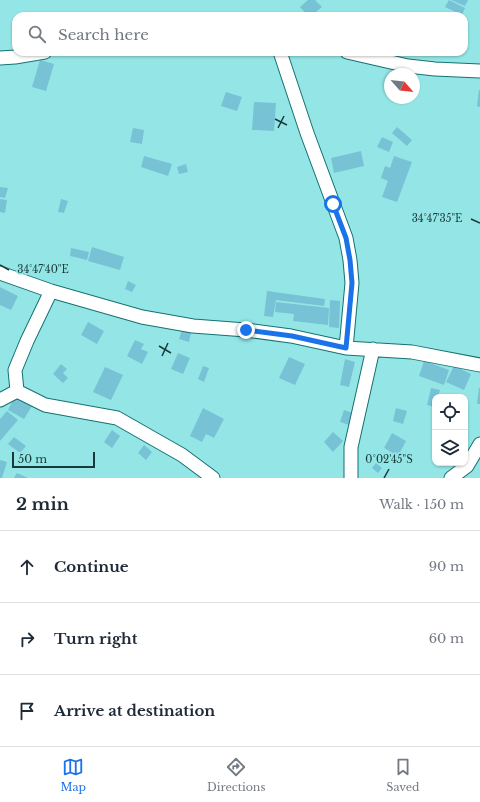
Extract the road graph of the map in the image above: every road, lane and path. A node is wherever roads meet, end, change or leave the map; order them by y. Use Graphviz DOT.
graph roads {
  1 [pos="20,56"];
  2 [pos="281,56"];
  3 [pos="364,56"];
  4 [pos="0,58"];
  5 [pos="480,71"];
  6 [pos="0,273"];
  7 [pos="50,291"];
  8 [pos="346,348"];
  9 [pos="373,349"];
  10 [pos="480,365"];
  11 [pos="17,392"];
  12 [pos="0,400"];
  13 [pos="480,444"];
  14 [pos="213,478"];
  15 [pos="351,478"];
  16 [pos="451,478"];
  1 -- 4 [label="street"];
  2 -- 8 [label="street"];
  3 -- 5 [label="street"];
  6 -- 7 [label="street"];
  7 -- 8 [label="street"];
  7 -- 11 [label="street"];
  8 -- 9 [label="street"];
  9 -- 10 [label="street"];
  9 -- 15 [label="street"];
  11 -- 12 [label="street"];
  11 -- 14 [label="street"];
  13 -- 16 [label="street"];
}
